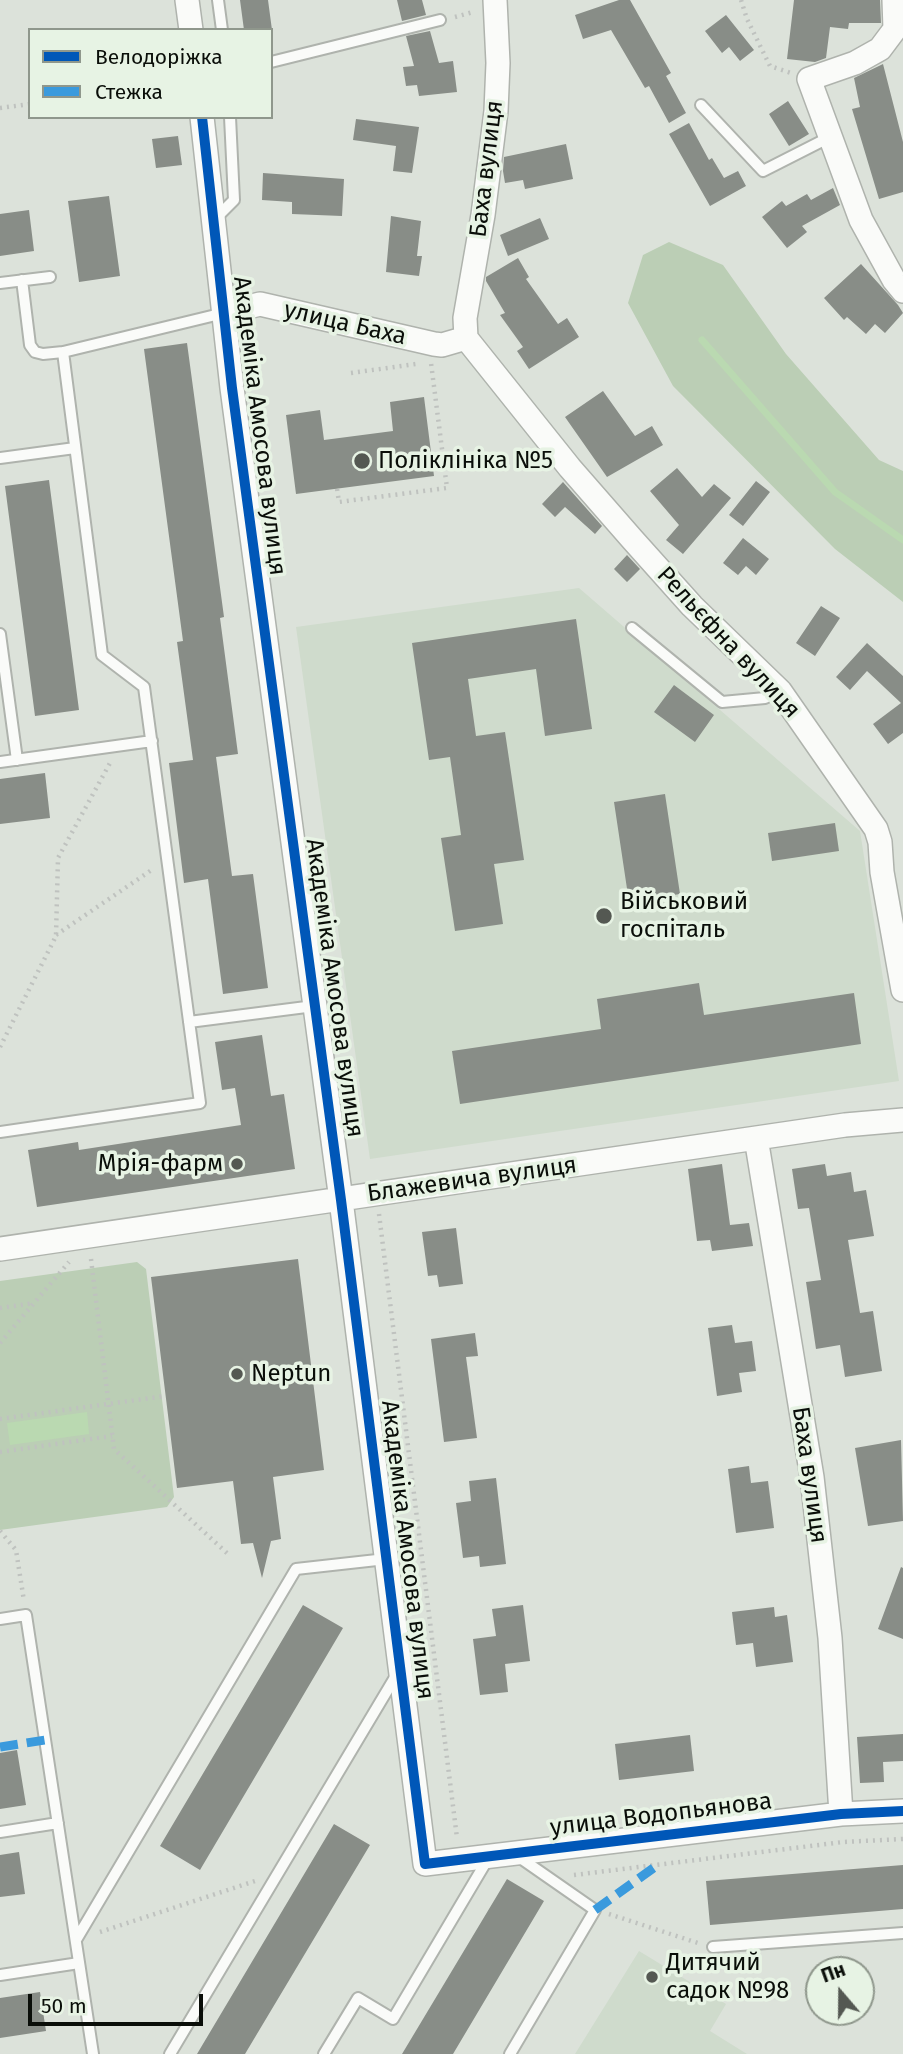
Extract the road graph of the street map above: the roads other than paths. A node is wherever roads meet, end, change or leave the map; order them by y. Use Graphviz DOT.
graph roads {
  1 [pos="187,0"];
  2 [pos="218,0"];
  3 [pos="894,0"];
  4 [pos="495,3"];
  5 [pos="440,20"];
  6 [pos="191,28"];
  7 [pos="222,28"];
  8 [pos="899,30"];
  9 [pos="273,61"];
  10 [pos="701,105"];
  11 [pos="202,119"];
  12 [pos="230,119"];
  13 [pos="830,137"];
  14 [pos="213,221"];
  15 [pos="50,276"];
  16 [pos="22,281"];
  17 [pos="0,283"];
  18 [pos="903,291"];
  19 [pos="224,313"];
  20 [pos="466,338"];
  21 [pos="62,352"];
  22 [pos="75,448"];
  23 [pos="0,458"];
  24 [pos="632,628"];
  25 [pos="0,634"];
  26 [pos="780,691"];
  27 [pos="152,741"];
  28 [pos="17,760"];
  29 [pos="0,762"];
  30 [pos="903,990"];
  31 [pos="314,1006"];
  32 [pos="189,1022"];
  33 [pos="903,1120"];
  34 [pos="0,1132"];
  35 [pos="756,1138"];
  36 [pos="341,1200"];
  37 [pos="0,1249"];
  38 [pos="387,1559"];
  39 [pos="0,1619"];
  40 [pos="401,1668"];
  41 [pos="903,1811"];
  42 [pos="841,1814"];
  43 [pos="58,1823"];
  44 [pos="0,1832"];
  45 [pos="513,1854"];
  46 [pos="490,1856"];
  47 [pos="425,1864"];
  48 [pos="903,1933"];
  49 [pos="76,1940"];
  50 [pos="713,1947"];
  51 [pos="79,1963"];
  52 [pos="0,1975"];
  53 [pos="93,2054"];
  54 [pos="170,2054"];
  55 [pos="324,2054"];
  56 [pos="510,2054"];
  1 -- 6 [label="street"];
  2 -- 7 [label="lane"];
  3 -- 8 [label="street"];
  4 -- 20 [label="street, Баха вулиця"];
  5 -- 9 [label="lane"];
  8 -- 13 [label="street"];
  10 -- 13 [label="lane"];
  11 -- 14 [label="street, Академіка Амосова вулиця"];
  12 -- 14 [label="lane"];
  13 -- 18 [label="street"];
  14 -- 19 [label="street, Академіка Амосова вулиця"];
  15 -- 16 [label="lane"];
  16 -- 17 [label="lane"];
  16 -- 21 [label="lane"];
  19 -- 20 [label="street, улица Баха"];
  19 -- 21 [label="lane"];
  19 -- 31 [label="street, Академіка Амосова вулиця"];
  20 -- 26 [label="street, Рельєфна вулиця"];
  21 -- 22 [label="lane"];
  22 -- 23 [label="lane"];
  22 -- 27 [label="lane"];
  24 -- 26 [label="lane"];
  25 -- 28 [label="lane"];
  26 -- 30 [label="street, Рельєфна вулиця"];
  27 -- 28 [label="lane"];
  27 -- 32 [label="lane"];
  28 -- 29 [label="lane"];
  31 -- 32 [label="lane"];
  31 -- 36 [label="street, Академіка Амосова вулиця"];
  32 -- 34 [label="lane"];
  33 -- 35 [label="street, Блажевича вулиця"];
  35 -- 36 [label="street, Блажевича вулиця"];
  35 -- 42 [label="street, Баха вулиця"];
  36 -- 37 [label="street, Блажевича вулиця"];
  36 -- 38 [label="street, Академіка Амосова вулиця"];
  38 -- 40 [label="street, Академіка Амосова вулиця"];
  38 -- 49 [label="lane"];
  39 -- 43 [label="lane"];
  40 -- 47 [label="street, Академіка Амосова вулиця"];
  40 -- 54 [label="lane"];
  41 -- 42 [label="street, улица Водопьянова"];
  42 -- 45 [label="street, улица Водопьянова"];
  43 -- 44 [label="lane"];
  43 -- 49 [label="lane"];
  45 -- 46 [label="street, улица Водопьянова"];
  45 -- 56 [label="lane"];
  46 -- 47 [label="street, улица Водопьянова"];
  46 -- 55 [label="lane"];
  48 -- 50 [label="lane"];
  49 -- 51 [label="lane"];
  51 -- 52 [label="lane"];
  51 -- 53 [label="lane"];
}
